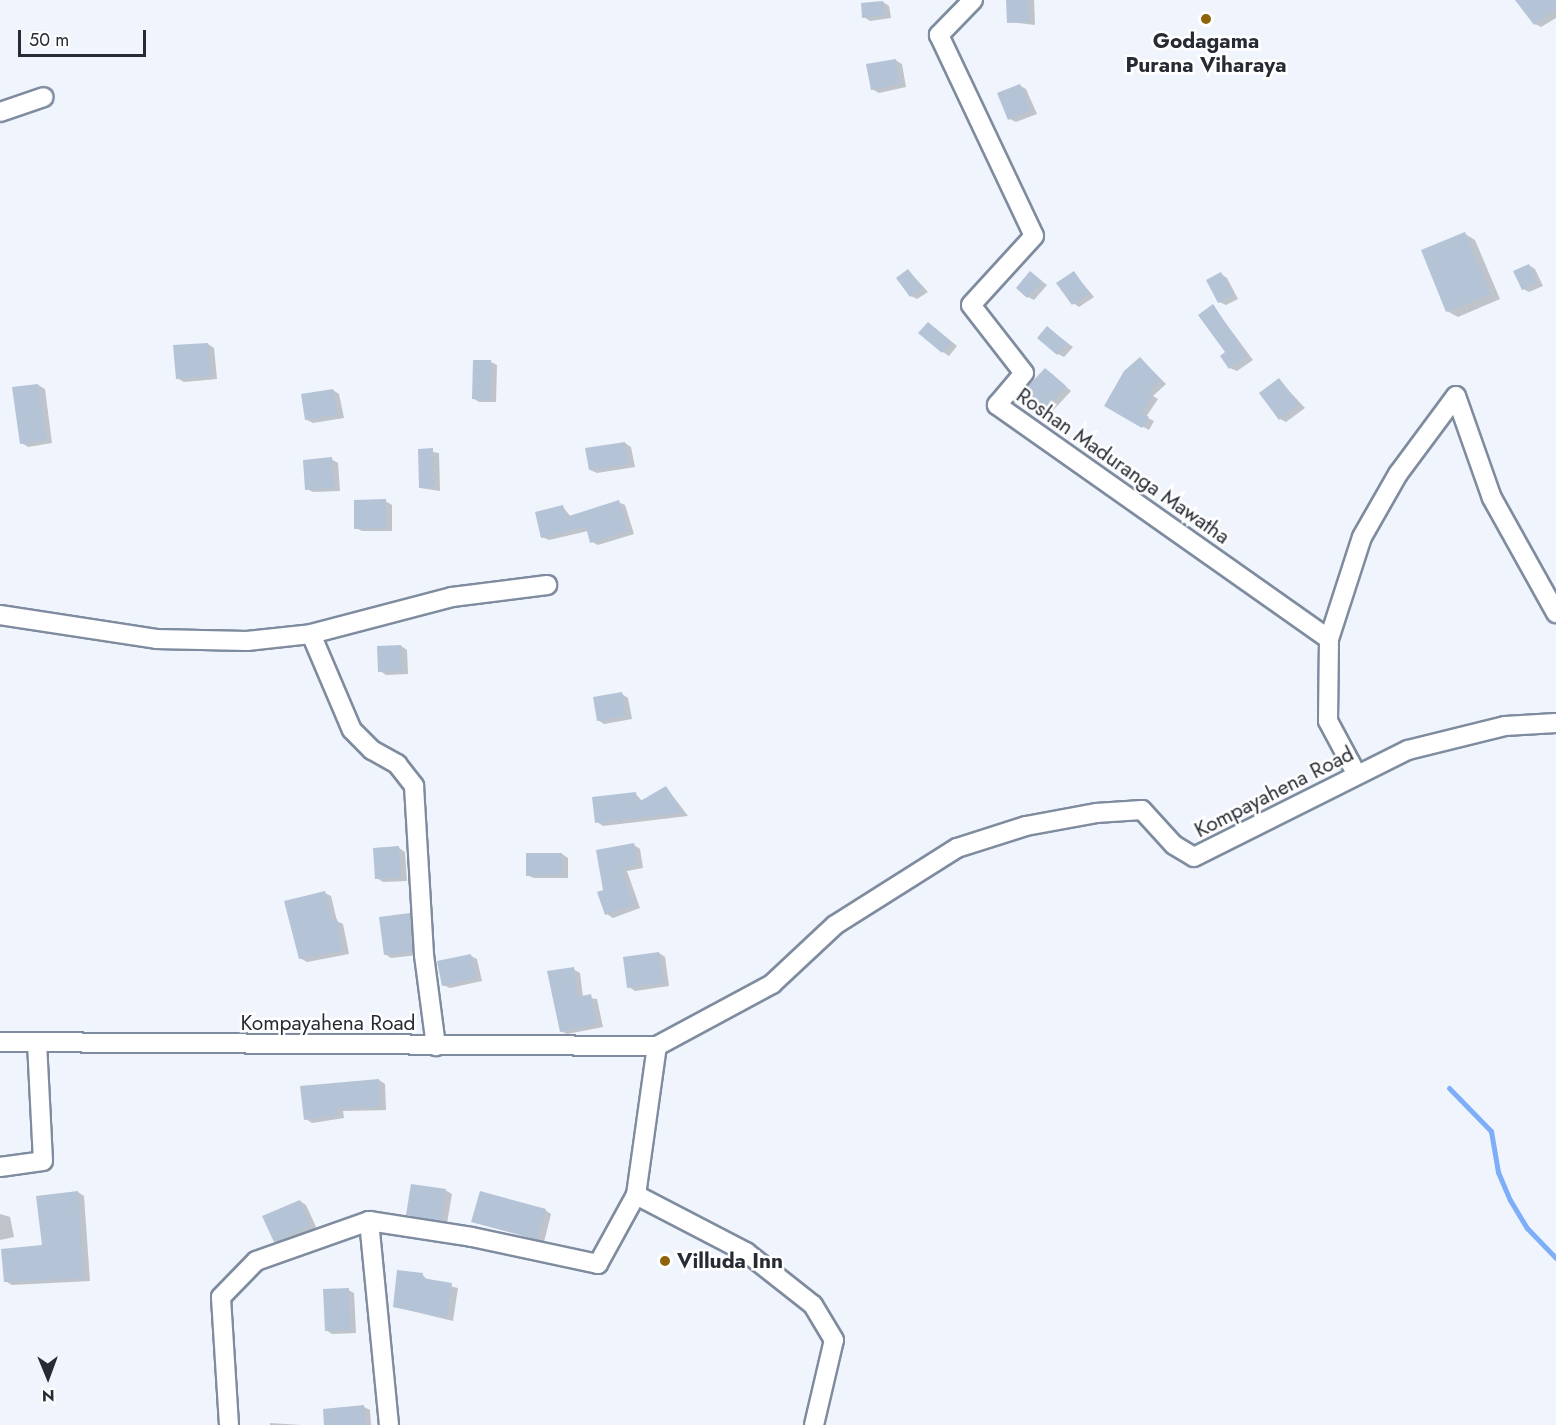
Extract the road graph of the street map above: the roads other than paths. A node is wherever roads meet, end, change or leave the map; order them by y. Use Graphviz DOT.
graph roads {
  1 [pos="973,0"];
  2 [pos="44,98"];
  3 [pos="0,112"];
  4 [pos="547,585"];
  5 [pos="1556,613"];
  6 [pos="0,615"];
  7 [pos="310,634"];
  8 [pos="1329,639"];
  9 [pos="1556,723"];
  10 [pos="1357,775"];
  11 [pos="0,1042"];
  12 [pos="37,1043"];
  13 [pos="436,1046"];
  14 [pos="657,1046"];
  15 [pos="0,1167"];
  16 [pos="636,1195"];
  17 [pos="369,1221"];
  18 [pos="229,1425"];
  19 [pos="389,1425"];
  20 [pos="814,1425"];
  1 -- 8 [label="street, Roshan Maduranga Mawatha"];
  2 -- 3 [label="street"];
  4 -- 7 [label="street"];
  5 -- 8 [label="street"];
  6 -- 7 [label="street"];
  7 -- 13 [label="street"];
  8 -- 10 [label="street"];
  9 -- 10 [label="street, Kompayahena Road"];
  10 -- 14 [label="street, Kompayahena Road"];
  11 -- 12 [label="street, Kompayahena Road"];
  12 -- 13 [label="street, Kompayahena Road"];
  12 -- 15 [label="street"];
  13 -- 14 [label="street, Kompayahena Road"];
  14 -- 16 [label="street"];
  16 -- 17 [label="street"];
  16 -- 20 [label="street"];
  17 -- 18 [label="street"];
  17 -- 19 [label="street"];
}
